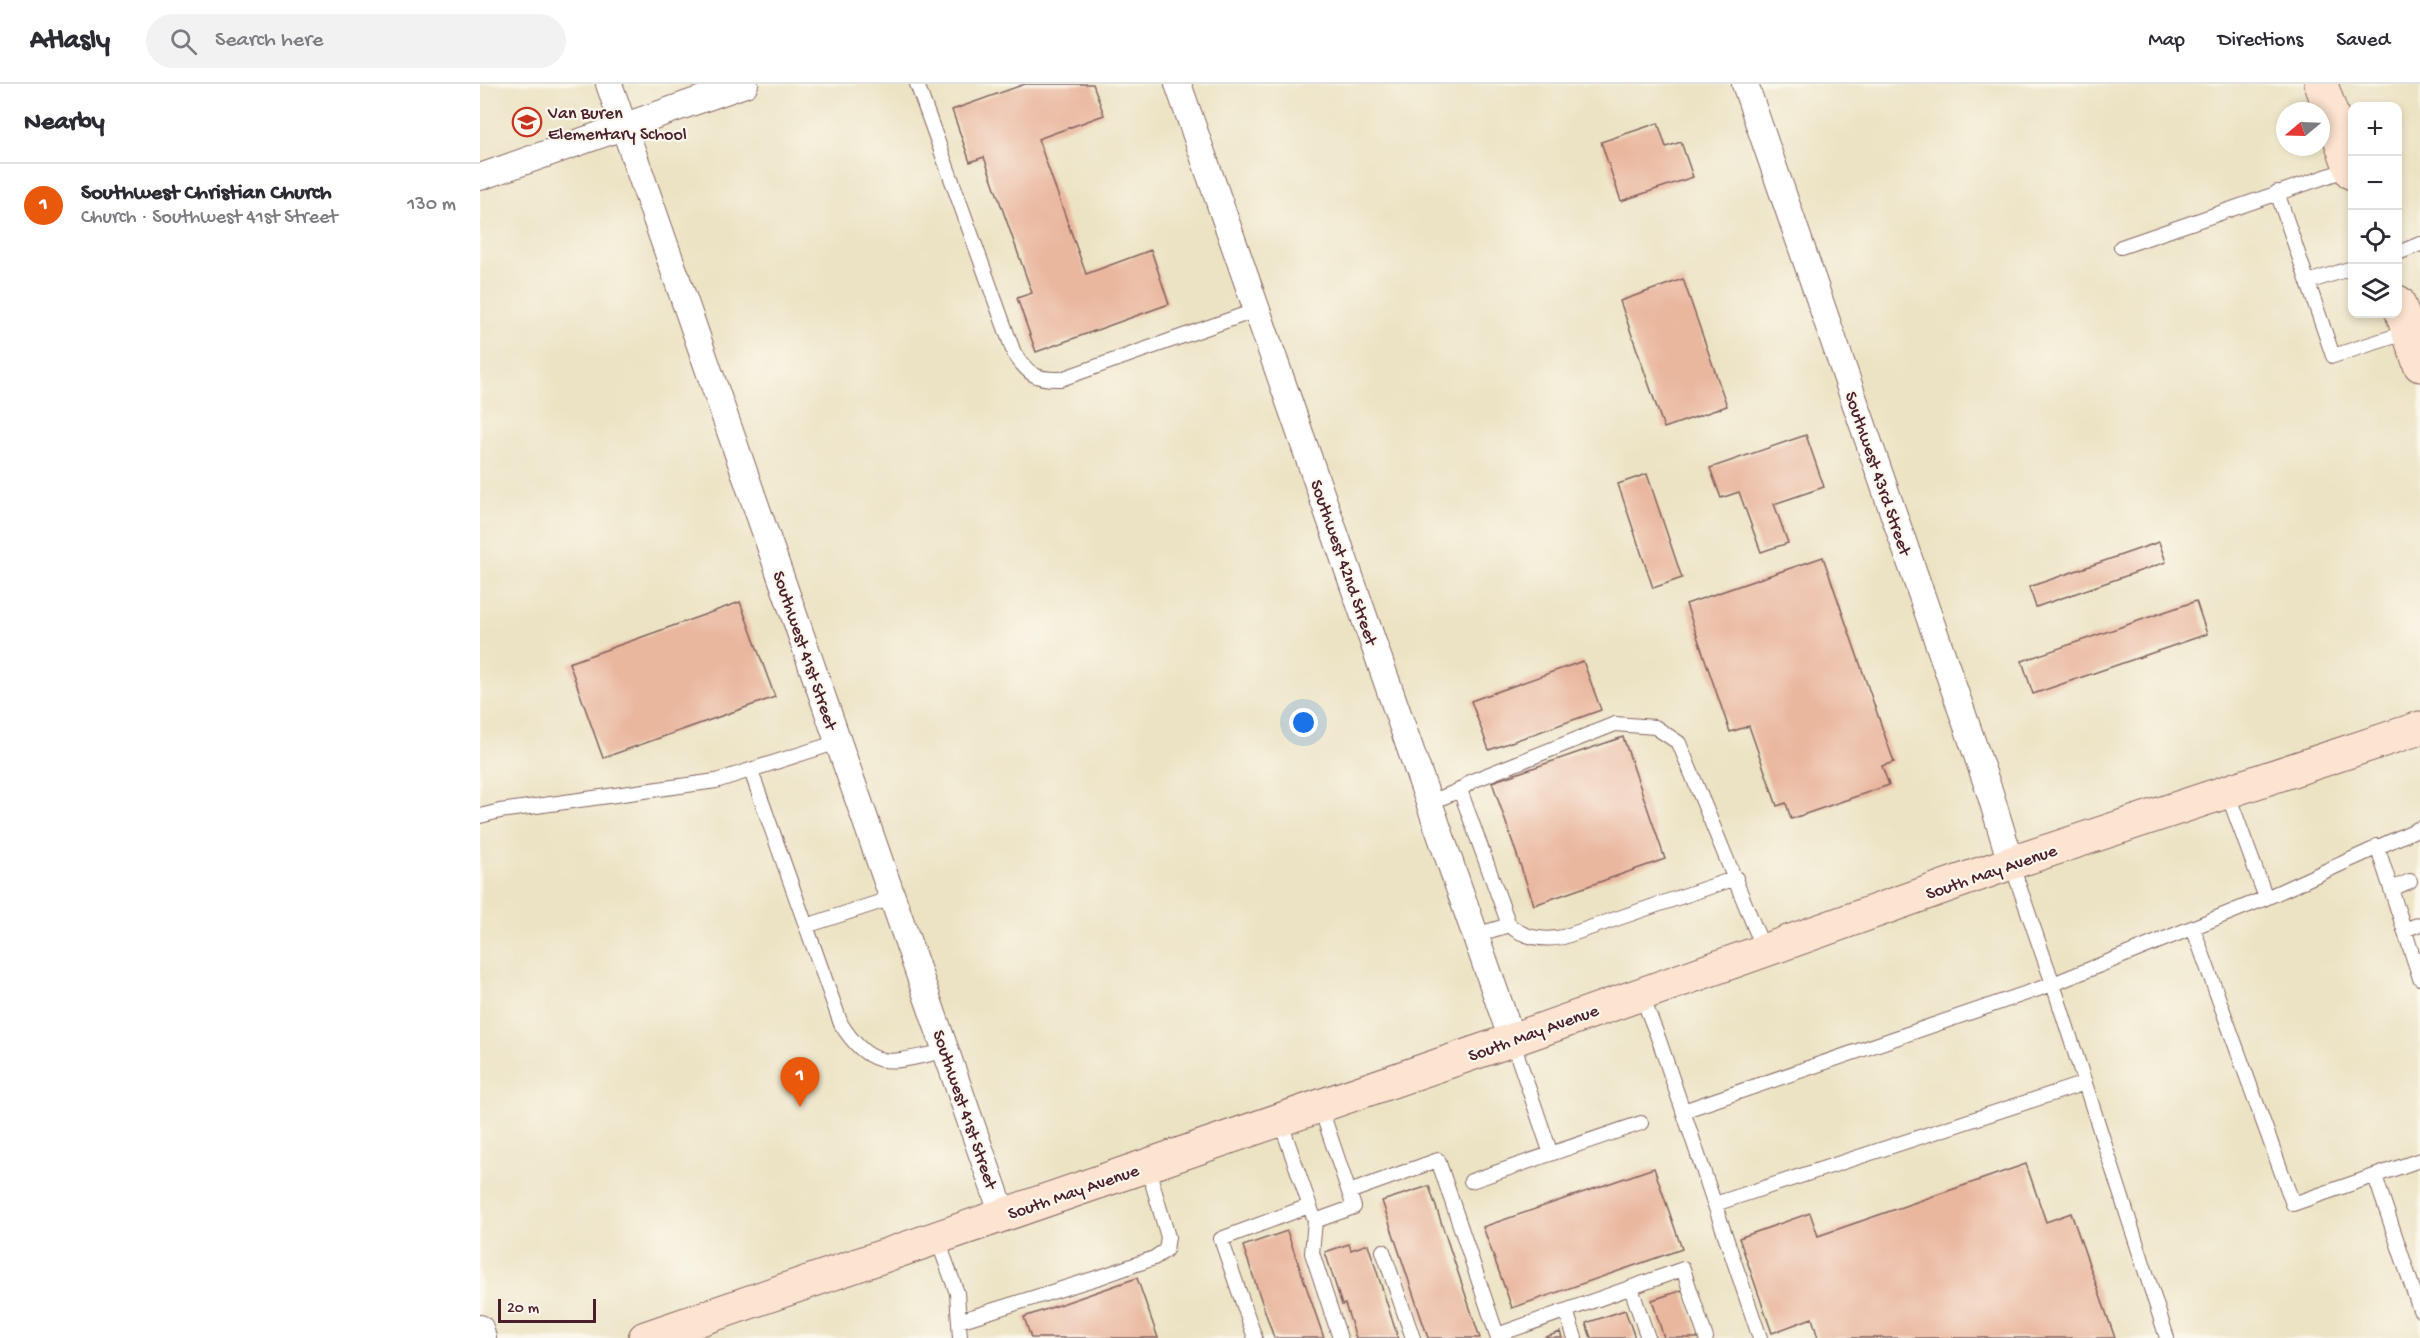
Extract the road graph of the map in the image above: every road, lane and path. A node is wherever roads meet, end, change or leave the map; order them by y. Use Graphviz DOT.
graph roads {
  1 [pos="609,84"];
  2 [pos="745,84"];
  3 [pos="917,84"];
  4 [pos="1178,84"];
  5 [pos="1745,84"];
  6 [pos="2321,84"];
  7 [pos="624,128"];
  8 [pos="2348,162"];
  9 [pos="2348,172"];
  10 [pos="480,177"];
  11 [pos="2277,192"];
  12 [pos="2420,244"];
  13 [pos="2121,247"];
  14 [pos="2402,250"];
  15 [pos="2348,269"];
  16 [pos="2308,282"];
  17 [pos="1257,310"];
  18 [pos="2402,316"];
  19 [pos="2408,332"];
  20 [pos="2420,364"];
  21 [pos="2420,728"];
  22 [pos="838,742"];
  23 [pos="751,771"];
  24 [pos="1460,790"];
  25 [pos="2227,792"];
  26 [pos="1429,803"];
  27 [pos="480,816"];
  28 [pos="2420,828"];
  29 [pos="2376,846"];
  30 [pos="2010,863"];
  31 [pos="1736,878"];
  32 [pos="2410,882"];
  33 [pos="2391,890"];
  34 [pos="892,898"];
  35 [pos="2266,898"];
  36 [pos="2420,924"];
  37 [pos="1509,925"];
  38 [pos="806,926"];
  39 [pos="2193,928"];
  40 [pos="2404,930"];
  41 [pos="1476,935"];
  42 [pos="1764,950"];
  43 [pos="2419,971"];
  44 [pos="2053,984"];
  45 [pos="1641,993"];
  46 [pos="1512,1040"];
  47 [pos="946,1051"];
  48 [pos="2085,1083"];
  49 [pos="1320,1106"];
  50 [pos="1683,1111"];
  51 [pos="1280,1120"];
  52 [pos="1641,1123"];
  53 [pos="1551,1154"];
  54 [pos="2420,1160"];
  55 [pos="1147,1166"];
  56 [pos="2375,1176"];
  57 [pos="1471,1181"];
  58 [pos="1349,1192"];
  59 [pos="1715,1204"];
  60 [pos="1310,1206"];
  61 [pos="1003,1215"];
  62 [pos="1315,1221"];
  63 [pos="937,1238"];
  64 [pos="1383,1251"];
  65 [pos="1631,1288"];
  66 [pos="2420,1310"];
  67 [pos="1566,1311"];
  68 [pos="959,1321"];
  69 [pos="480,1328"];
  70 [pos="1498,1337"];
  71 [pos="483,1338"];
  72 [pos="645,1338"];
  73 [pos="960,1338"];
  74 [pos="1256,1338"];
  75 [pos="1341,1338"];
  76 [pos="1413,1338"];
  77 [pos="1575,1338"];
  78 [pos="1648,1338"];
  79 [pos="1707,1338"];
  80 [pos="1760,1338"];
  81 [pos="2167,1338"];
  1 -- 7 [label="street, Southwest 41st Street"];
  2 -- 7 [label="street"];
  3 -- 17 [label="lane"];
  4 -- 17 [label="street, Southwest 42nd Street"];
  5 -- 30 [label="street, Southwest 43rd Street"];
  6 -- 8 [label="main road"];
  7 -- 10 [label="street"];
  7 -- 22 [label="street, Southwest 41st Street"];
  9 -- 11 [label="lane"];
  11 -- 13 [label="lane"];
  11 -- 16 [label="lane"];
  12 -- 14 [label="lane"];
  15 -- 16 [label="lane"];
  16 -- 19 [label="lane"];
  17 -- 26 [label="street, Southwest 42nd Street"];
  18 -- 19 [label="main road"];
  19 -- 20 [label="main road"];
  21 -- 25 [label="main road, South May Avenue"];
  22 -- 23 [label="lane"];
  22 -- 34 [label="street, Southwest 41st Street"];
  23 -- 27 [label="lane"];
  23 -- 38 [label="lane"];
  24 -- 26 [label="lane"];
  24 -- 31 [label="lane"];
  24 -- 37 [label="lane"];
  25 -- 30 [label="main road, South May Avenue"];
  25 -- 35 [label="lane"];
  26 -- 41 [label="street, Southwest 42nd Street"];
  28 -- 29 [label="lane"];
  29 -- 33 [label="lane"];
  29 -- 35 [label="lane"];
  30 -- 42 [label="main road, South May Avenue"];
  30 -- 44 [label="lane"];
  31 -- 37 [label="lane"];
  31 -- 42 [label="lane"];
  32 -- 33 [label="lane"];
  33 -- 40 [label="lane"];
  34 -- 38 [label="lane"];
  34 -- 47 [label="street, Southwest 41st Street"];
  35 -- 39 [label="lane"];
  36 -- 40 [label="lane"];
  37 -- 41 [label="lane"];
  38 -- 47 [label="lane"];
  39 -- 44 [label="lane"];
  39 -- 56 [label="lane"];
  40 -- 43 [label="lane"];
  41 -- 46 [label="street, Southwest 42nd Street"];
  42 -- 45 [label="main road, South May Avenue"];
  44 -- 48 [label="lane"];
  44 -- 50 [label="lane"];
  45 -- 46 [label="main road, South May Avenue"];
  45 -- 50 [label="lane"];
  46 -- 49 [label="main road, South May Avenue"];
  46 -- 53 [label="lane"];
  47 -- 61 [label="street, Southwest 41st Street"];
  48 -- 59 [label="lane"];
  48 -- 81 [label="lane"];
  49 -- 51 [label="main road, South May Avenue"];
  49 -- 58 [label="lane"];
  50 -- 59 [label="lane"];
  51 -- 55 [label="main road, South May Avenue"];
  51 -- 60 [label="lane"];
  52 -- 53 [label="lane"];
  53 -- 57 [label="lane"];
  54 -- 56 [label="lane"];
  55 -- 61 [label="main road, South May Avenue"];
  55 -- 68 [label="lane"];
  56 -- 66 [label="lane"];
  58 -- 62 [label="lane"];
  58 -- 70 [label="lane"];
  59 -- 80 [label="lane"];
  60 -- 62 [label="lane"];
  60 -- 74 [label="lane"];
  61 -- 63 [label="main road, South May Avenue"];
  62 -- 75 [label="lane"];
  63 -- 68 [label="lane"];
  63 -- 72 [label="main road, South May Avenue"];
  64 -- 76 [label="lane"];
  65 -- 67 [label="lane"];
  65 -- 78 [label="lane"];
  65 -- 79 [label="lane"];
  67 -- 70 [label="lane"];
  67 -- 77 [label="lane"];
  68 -- 73 [label="lane"];
  69 -- 71 [label="street"];
}
